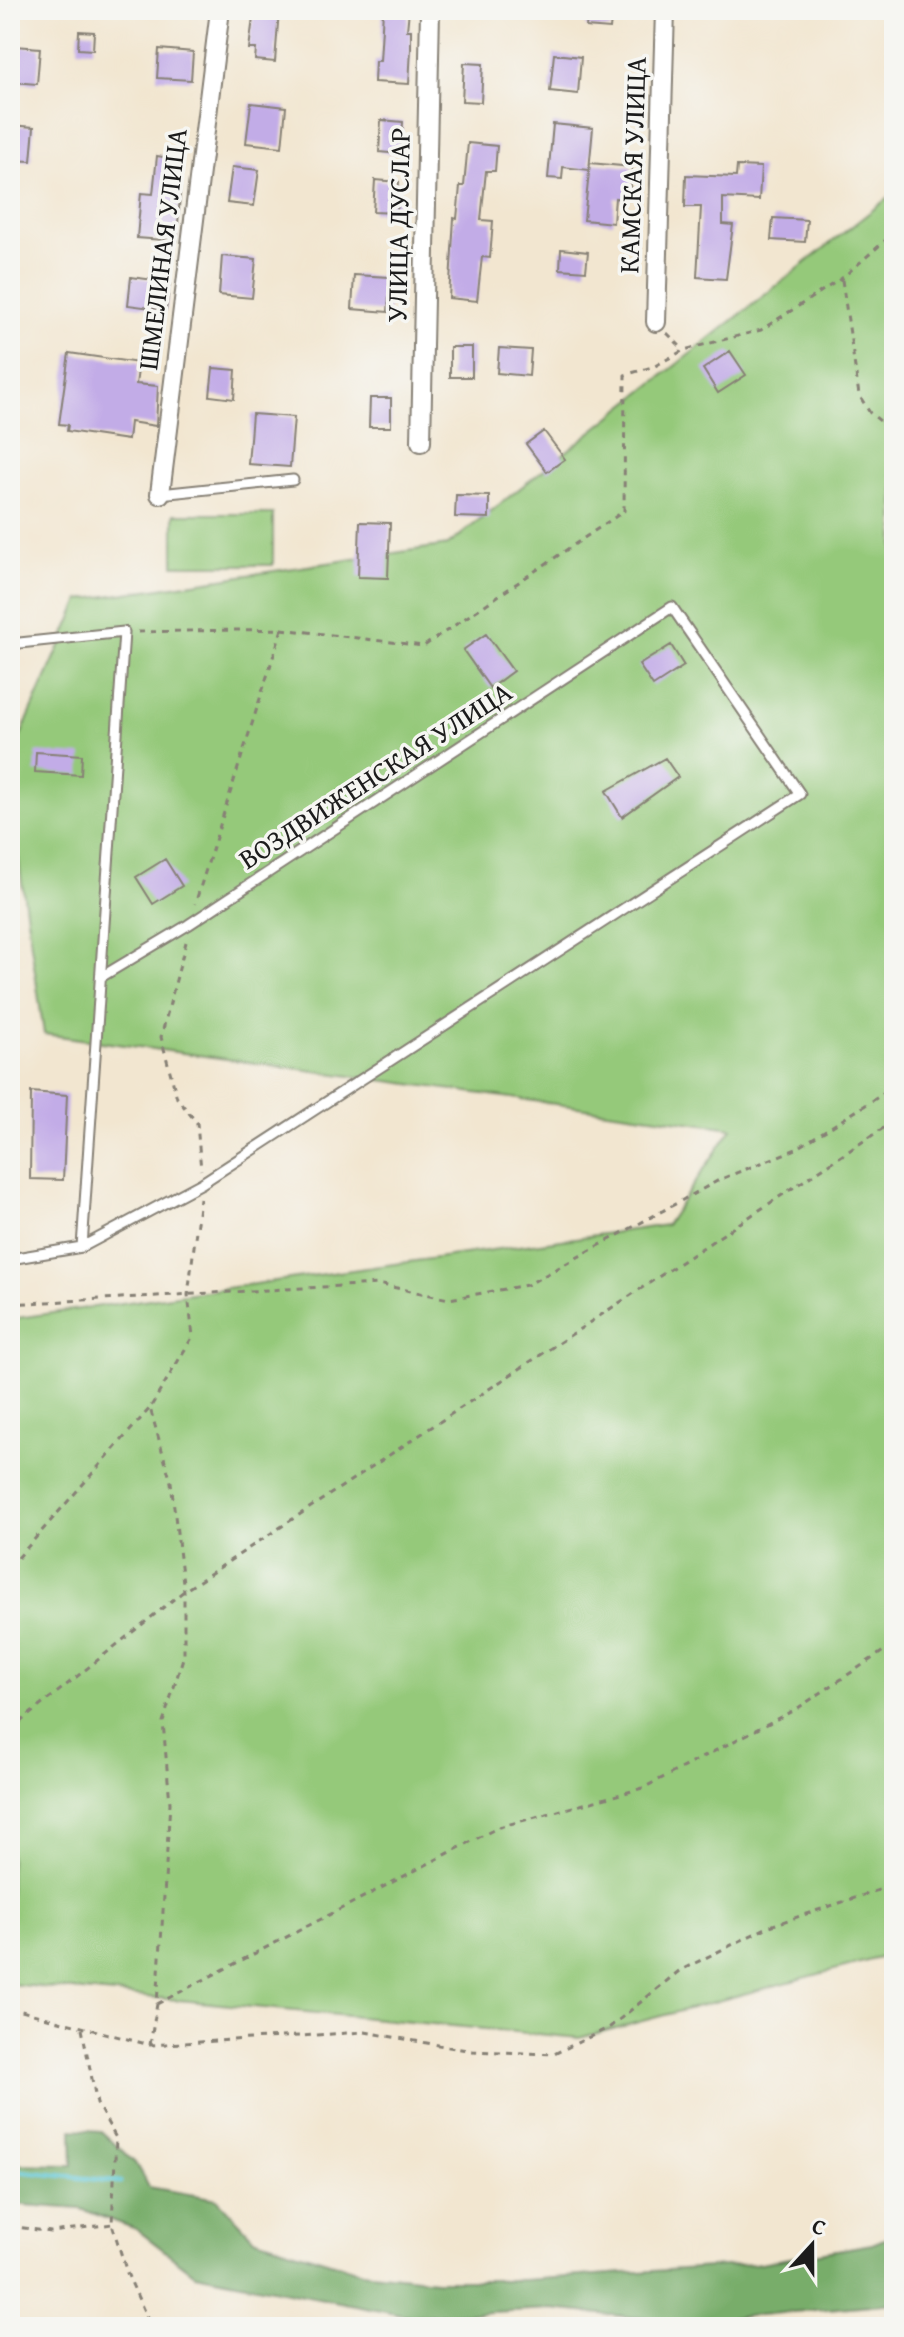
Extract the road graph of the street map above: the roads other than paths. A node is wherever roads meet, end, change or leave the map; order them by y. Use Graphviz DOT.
graph roads {
  1 [pos="220,10"];
  2 [pos="430,10"];
  3 [pos="665,10"];
  4 [pos="656,322"];
  5 [pos="421,442"];
  6 [pos="293,480"];
  7 [pos="160,494"];
  8 [pos="10,644"];
  9 [pos="101,977"];
  10 [pos="82,1247"];
  11 [pos="10,1259"];
  1 -- 7 [label="street, ШМЕЛИНАЯ УЛИЦА"];
  2 -- 5 [label="street, УЛИЦА ДУСЛАР"];
  3 -- 4 [label="street, КАМСКАЯ УЛИЦА"];
  6 -- 7 [label="lane"];
  8 -- 9 [label="lane"];
  9 -- 10 [label="lane"];
  9 -- 10 [label="lane, ВОЗДВИЖЕНСКАЯ УЛИЦА"];
  10 -- 11 [label="lane"];
}
